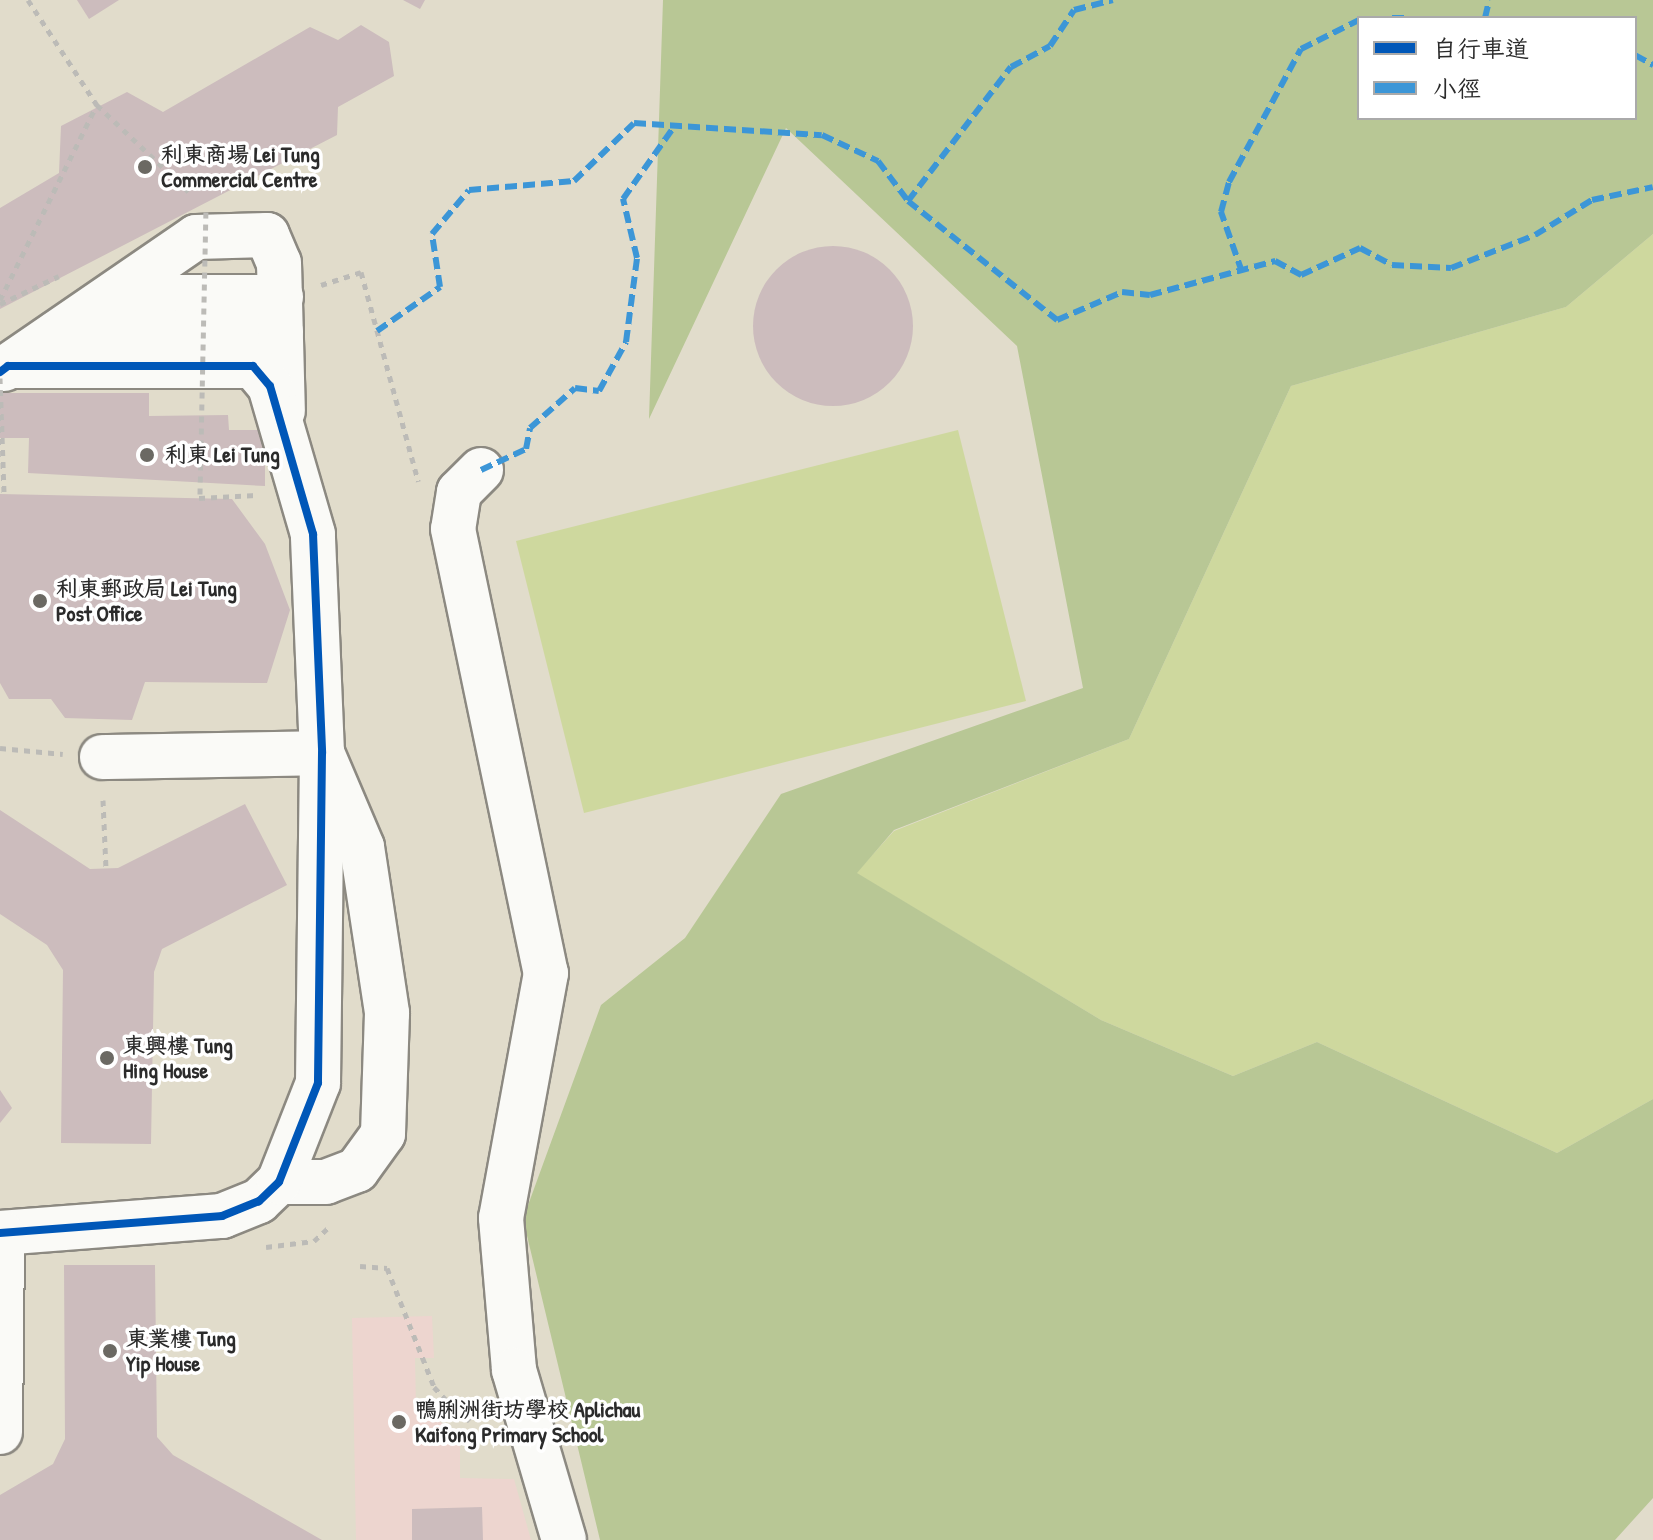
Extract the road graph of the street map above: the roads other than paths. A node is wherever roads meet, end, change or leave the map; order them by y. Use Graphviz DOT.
graph roads {
  1 [pos="286,296"];
  2 [pos="112,297"];
  3 [pos="57,333"];
  4 [pos="3,372"];
  5 [pos="283,418"];
  6 [pos="481,470"];
  7 [pos="322,753"];
  8 [pos="102,757"];
  9 [pos="279,1182"];
  10 [pos="1,1233"];
  11 [pos="0,1432"];
  12 [pos="564,1540"];
  1 -- 2 [label="street"];
  1 -- 2 [label="street"];
  1 -- 3 [label="street"];
  1 -- 5 [label="street"];
  2 -- 3 [label="street"];
  3 -- 4 [label="street"];
  4 -- 5 [label="street"];
  5 -- 7 [label="street"];
  6 -- 12 [label="street"];
  7 -- 8 [label="street"];
  7 -- 9 [label="street"];
  7 -- 9 [label="street"];
  9 -- 10 [label="street"];
  10 -- 11 [label="street"];
}
